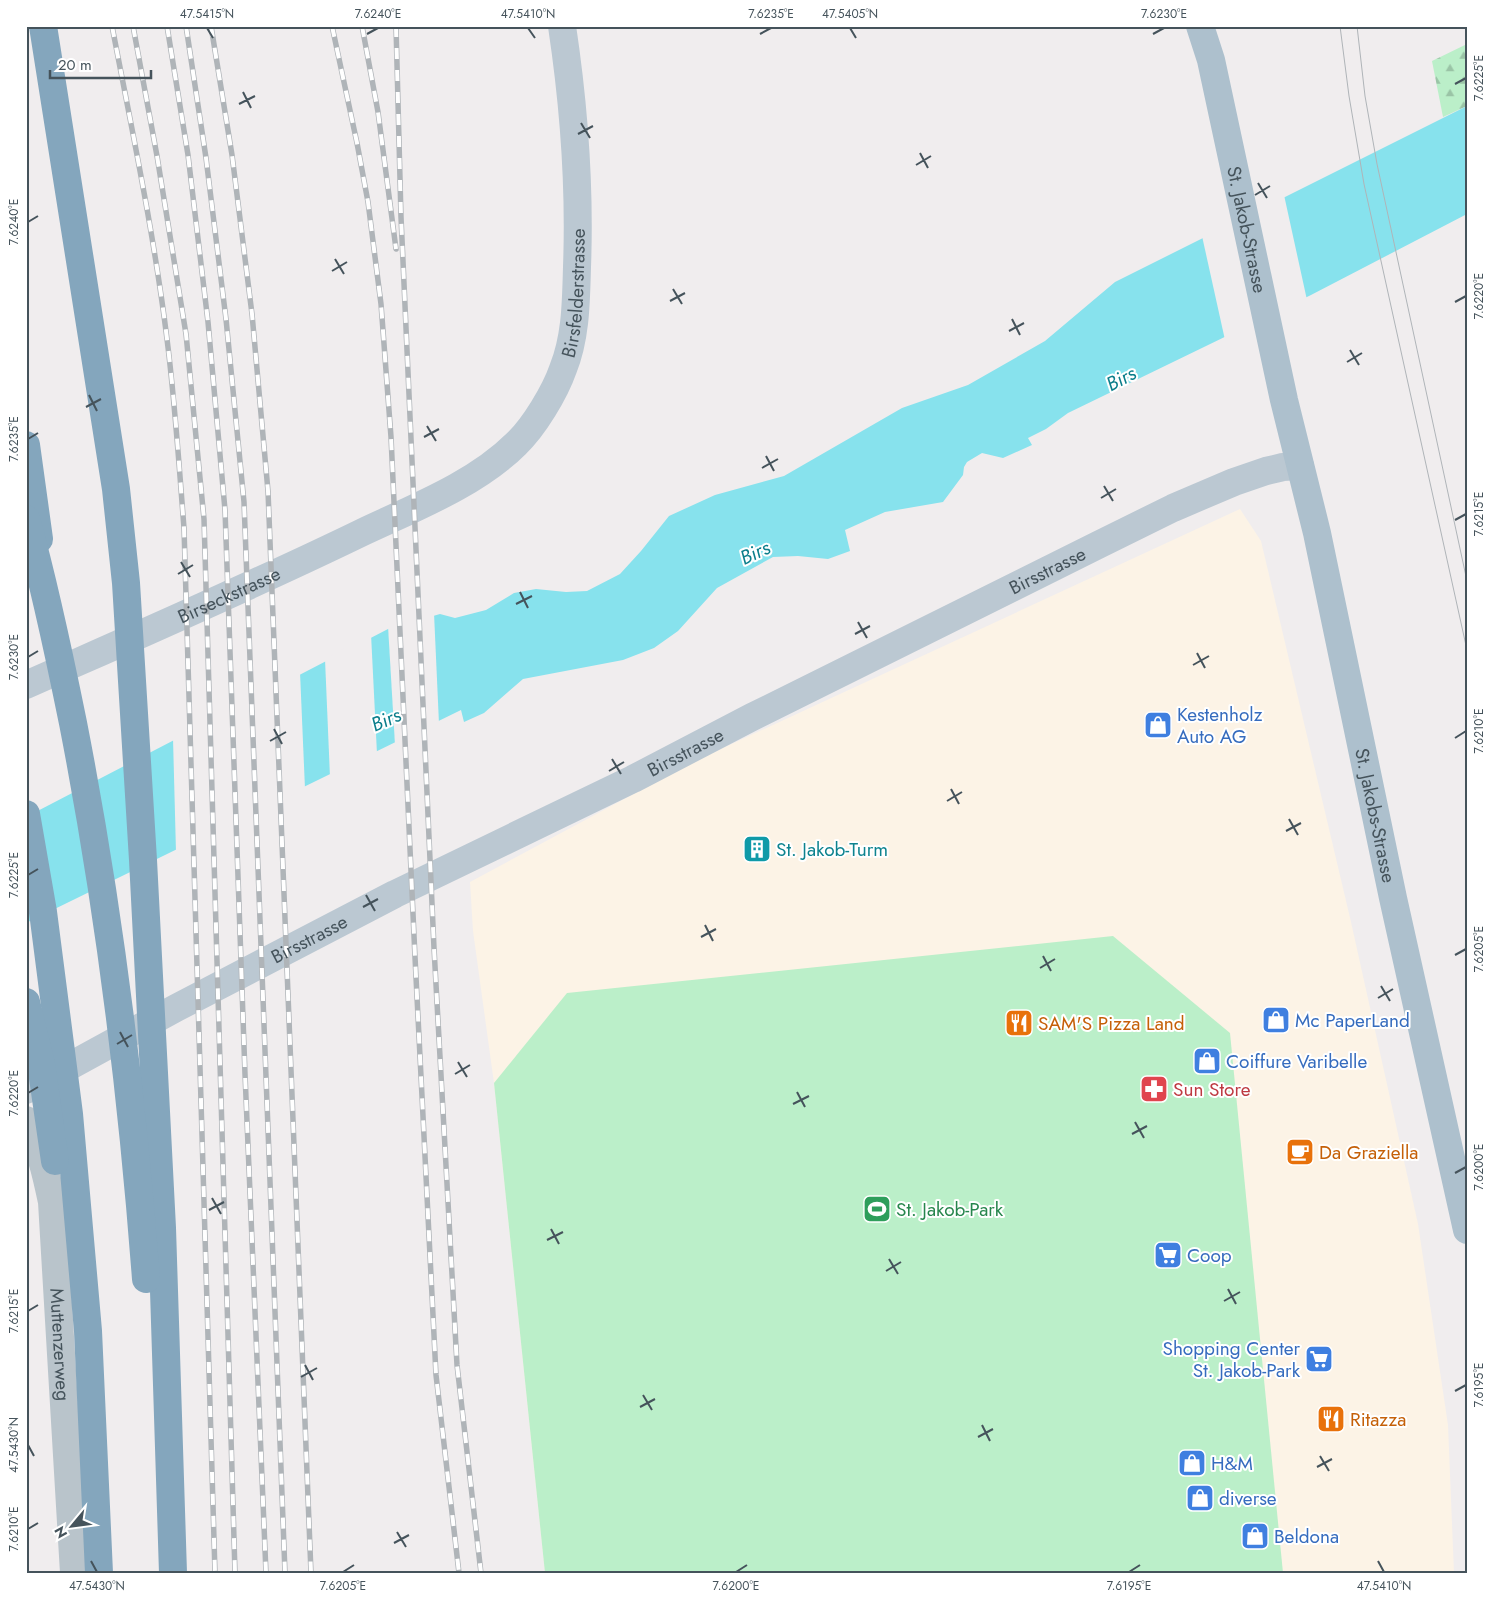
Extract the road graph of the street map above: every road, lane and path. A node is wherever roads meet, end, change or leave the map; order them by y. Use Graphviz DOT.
graph roads {
  1 [pos="43,26"];
  2 [pos="562,26"];
  3 [pos="1200,26"];
  4 [pos="1213,26"];
  5 [pos="1211,60"];
  6 [pos="1284,400"];
  7 [pos="26,445"];
  8 [pos="1300,466"];
  9 [pos="431,500"];
  10 [pos="26,519"];
  11 [pos="44,586"];
  12 [pos="26,685"];
  13 [pos="26,814"];
  14 [pos="26,1002"];
  15 [pos="26,1090"];
  16 [pos="26,1120"];
  17 [pos="1467,1230"];
  18 [pos="74,1573"];
  19 [pos="88,1573"];
  20 [pos="99,1573"];
  21 [pos="162,1573"];
  22 [pos="172,1573"];
  1 -- 22 [label="highway"];
  2 -- 9 [label="street, Birsfelderstrasse"];
  3 -- 5 [label="main road, St. Jakob-Strasse"];
  4 -- 5 [label="main road, St. Jakob-Strasse"];
  5 -- 6 [label="main road, St. Jakob-Strasse"];
  6 -- 8 [label="main road, St. Jakobs-Strasse"];
  7 -- 11 [label="highway"];
  8 -- 15 [label="street, Birsstrasse"];
  8 -- 17 [label="main road, St. Jakobs-Strasse"];
  9 -- 12 [label="street, Birseckstrasse"];
  10 -- 11 [label="highway"];
  11 -- 21 [label="highway"];
  13 -- 20 [label="highway"];
  14 -- 19 [label="highway"];
  16 -- 18 [label="street, Muttenzerweg"];
}
